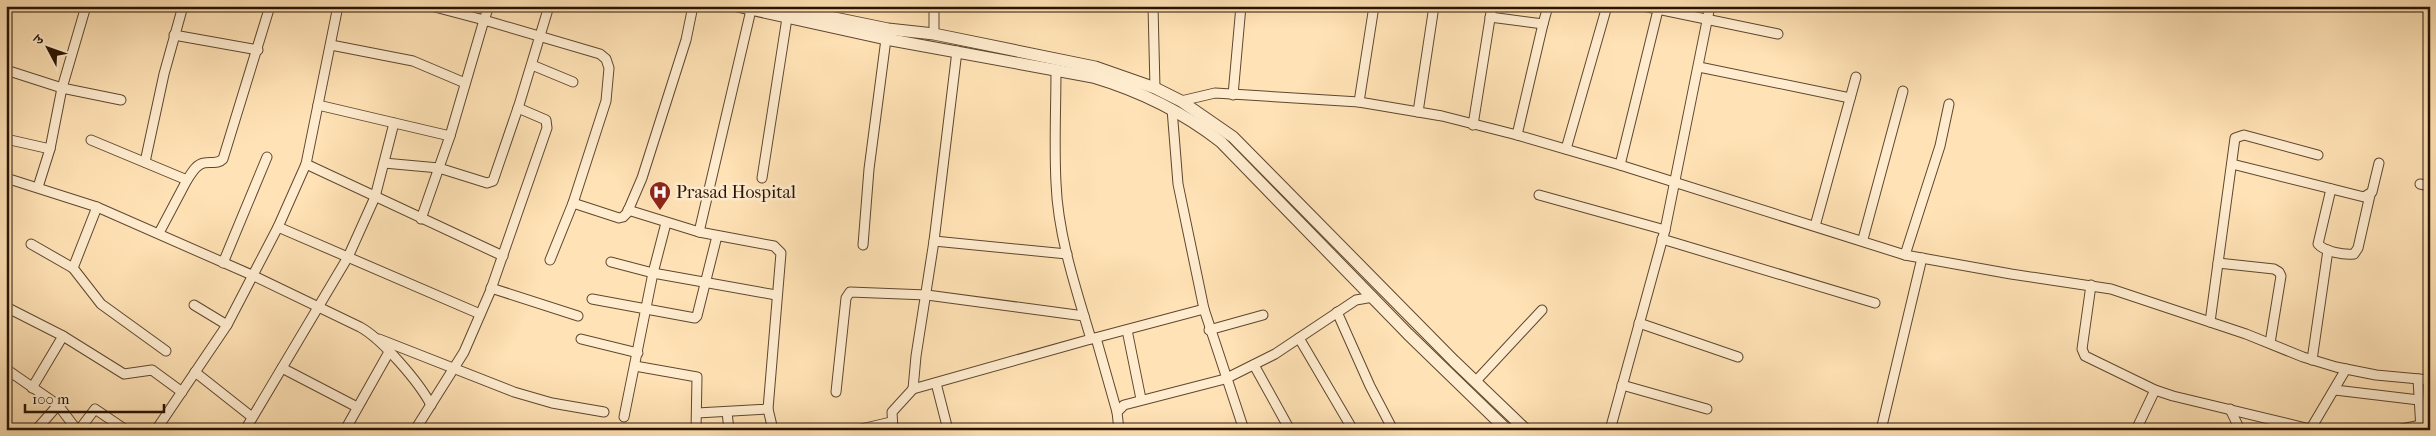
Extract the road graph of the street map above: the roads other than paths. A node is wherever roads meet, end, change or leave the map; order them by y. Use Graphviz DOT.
graph roads {
  1 [pos="86,6"];
  2 [pos="183,6"];
  3 [pos="270,6"];
  4 [pos="338,6"];
  5 [pos="431,6"];
  6 [pos="489,6"];
  7 [pos="550,6"];
  8 [pos="693,6"];
  9 [pos="737,6"];
  10 [pos="776,6"];
  11 [pos="934,6"];
  12 [pos="1154,6"];
  13 [pos="1241,6"];
  14 [pos="1374,6"];
  15 [pos="1434,6"];
  16 [pos="1492,6"];
  17 [pos="1548,6"];
  18 [pos="1607,6"];
  19 [pos="1643,6"];
  20 [pos="1710,6"];
  21 [pos="1658,8"];
  22 [pos="751,10"];
  23 [pos="1490,17"];
  24 [pos="787,18"];
  25 [pos="484,20"];
  26 [pos="1708,21"];
  27 [pos="1543,24"];
  28 [pos="934,34"];
  29 [pos="1778,34"];
  30 [pos="174,35"];
  31 [pos="541,35"];
  32 [pos="886,39"];
  33 [pos="330,44"];
  34 [pos="258,50"];
  35 [pos="957,51"];
  36 [pos="532,65"];
  37 [pos="1699,67"];
  38 [pos="1056,69"];
  39 [pos="6,70"];
  40 [pos="1856,77"];
  41 [pos="1123,81"];
  42 [pos="573,82"];
  43 [pos="465,83"];
  44 [pos="62,88"];
  45 [pos="1154,88"];
  46 [pos="1903,91"];
  47 [pos="1232,95"];
  48 [pos="1850,98"];
  49 [pos="121,100"];
  50 [pos="1181,101"];
  51 [pos="1359,102"];
  52 [pos="1949,104"];
  53 [pos="318,105"];
  54 [pos="518,108"];
  55 [pos="1172,109"];
  56 [pos="1418,112"];
  57 [pos="394,123"];
  58 [pos="1473,125"];
  59 [pos="1517,135"];
  60 [pos="450,136"];
  61 [pos="6,139"];
  62 [pos="91,140"];
  63 [pos="50,149"];
  64 [pos="1566,150"];
  65 [pos="2318,155"];
  66 [pos="267,157"];
  67 [pos="145,162"];
  68 [pos="384,163"];
  69 [pos="2379,163"];
  70 [pos="306,164"];
  71 [pos="2232,164"];
  72 [pos="1620,165"];
  73 [pos="439,168"];
  74 [pos="6,178"];
  75 [pos="762,178"];
  76 [pos="187,180"];
  77 [pos="1675,183"];
  78 [pos="2420,184"];
  79 [pos="2430,186"];
  80 [pos="38,187"];
  81 [pos="2331,189"];
  82 [pos="1539,195"];
  83 [pos="2370,195"];
  84 [pos="375,197"];
  85 [pos="573,203"];
  86 [pos="98,207"];
  87 [pos="628,210"];
  88 [pos="421,219"];
  89 [pos="666,223"];
  90 [pos="1814,226"];
  91 [pos="278,227"];
  92 [pos="700,232"];
  93 [pos="159,234"];
  94 [pos="1664,234"];
  95 [pos="716,236"];
  96 [pos="1862,239"];
  97 [pos="934,241"];
  98 [pos="31,244"];
  99 [pos="863,245"];
  100 [pos="2328,250"];
  101 [pos="1067,254"];
  102 [pos="1905,254"];
  103 [pos="503,256"];
  104 [pos="348,257"];
  105 [pos="1922,258"];
  106 [pos="550,260"];
  107 [pos="611,262"];
  108 [pos="2218,263"];
  109 [pos="223,264"];
  110 [pos="73,268"];
  111 [pos="653,273"];
  112 [pos="254,276"];
  113 [pos="706,283"];
  114 [pos="2091,285"];
  115 [pos="492,288"];
  116 [pos="776,296"];
  117 [pos="927,296"];
  118 [pos="1373,297"];
  119 [pos="592,299"];
  120 [pos="1875,303"];
  121 [pos="194,305"];
  122 [pos="6,307"];
  123 [pos="320,307"];
  124 [pos="1204,309"];
  125 [pos="1542,310"];
  126 [pos="647,311"];
  127 [pos="1337,312"];
  128 [pos="480,314"];
  129 [pos="1263,315"];
  130 [pos="578,316"];
  131 [pos="1084,316"];
  132 [pos="2210,322"];
  133 [pos="1639,323"];
  134 [pos="227,326"];
  135 [pos="1127,330"];
  136 [pos="1209,330"];
  137 [pos="63,336"];
  138 [pos="375,337"];
  139 [pos="1299,338"];
  140 [pos="581,339"];
  141 [pos="1093,339"];
  142 [pos="2270,343"];
  143 [pos="166,351"];
  144 [pos="389,352"];
  145 [pos="638,353"];
  146 [pos="1738,357"];
  147 [pos="2312,360"];
  148 [pos="1254,365"];
  149 [pos="635,366"];
  150 [pos="282,368"];
  151 [pos="6,369"];
  152 [pos="456,369"];
  153 [pos="2346,369"];
  154 [pos="195,372"];
  155 [pos="1226,379"];
  156 [pos="2418,379"];
  157 [pos="2430,380"];
  158 [pos="1475,382"];
  159 [pos="936,383"];
  160 [pos="1622,385"];
  161 [pos="32,388"];
  162 [pos="913,389"];
  163 [pos="2155,390"];
  164 [pos="2335,390"];
  165 [pos="182,392"];
  166 [pos="836,392"];
  167 [pos="1141,400"];
  168 [pos="2419,400"];
  169 [pos="58,405"];
  170 [pos="431,405"];
  171 [pos="357,407"];
  172 [pos="768,409"];
  173 [pos="1707,409"];
  174 [pos="2230,409"];
  175 [pos="604,412"];
  176 [pos="727,412"];
  177 [pos="1117,412"];
  178 [pos="696,413"];
  179 [pos="2420,414"];
  180 [pos="2430,416"];
  181 [pos="252,417"];
  182 [pos="624,417"];
  183 [pos="892,426"];
  184 [pos="2421,427"];
  185 [pos="2310,429"];
  186 [pos="36,430"];
  187 [pos="78,430"];
  188 [pos="126,430"];
  189 [pos="156,430"];
  190 [pos="244,430"];
  191 [pos="344,430"];
  192 [pos="416,430"];
  193 [pos="696,430"];
  194 [pos="729,430"];
  195 [pos="773,430"];
  196 [pos="857,430"];
  197 [pos="948,430"];
  198 [pos="1119,430"];
  199 [pos="1244,430"];
  200 [pos="1290,430"];
  201 [pos="1353,430"];
  202 [pos="1393,430"];
  203 [pos="1507,430"];
  204 [pos="1526,430"];
  205 [pos="1610,430"];
  206 [pos="1881,430"];
  207 [pos="2136,430"];
  208 [pos="2240,430"];
  209 [pos="2397,430"];
  1 -- 44 [label="street"];
  2 -- 30 [label="street"];
  3 -- 34 [label="street"];
  4 -- 33 [label="street"];
  5 -- 25 [label="street"];
  6 -- 25 [label="street"];
  7 -- 31 [label="street"];
  8 -- 87 [label="street"];
  9 -- 22 [label="street"];
  10 -- 28 [label="street"];
  11 -- 28 [label="street"];
  12 -- 45 [label="street"];
  13 -- 47 [label="street"];
  14 -- 51 [label="street"];
  15 -- 56 [label="street"];
  16 -- 23 [label="street"];
  17 -- 27 [label="street"];
  18 -- 64 [label="street"];
  19 -- 21 [label="street"];
  20 -- 26 [label="street"];
  21 -- 26 [label="street"];
  21 -- 72 [label="street"];
  22 -- 24 [label="street"];
  22 -- 92 [label="street"];
  23 -- 27 [label="street"];
  23 -- 58 [label="street"];
  24 -- 32 [label="street"];
  24 -- 75 [label="street"];
  25 -- 31 [label="street"];
  25 -- 43 [label="street"];
  26 -- 29 [label="street"];
  26 -- 37 [label="street"];
  27 -- 59 [label="street"];
  28 -- 41 [label="street"];
  30 -- 34 [label="street"];
  30 -- 67 [label="street"];
  31 -- 36 [label="street"];
  31 -- 85 [label="street"];
  32 -- 35 [label="street"];
  32 -- 99 [label="street"];
  33 -- 43 [label="street"];
  33 -- 53 [label="street"];
  34 -- 76 [label="street"];
  35 -- 38 [label="street"];
  35 -- 97 [label="street"];
  36 -- 42 [label="street"];
  36 -- 54 [label="street"];
  37 -- 48 [label="street"];
  37 -- 77 [label="street"];
  38 -- 41 [label="street"];
  38 -- 101 [label="street"];
  39 -- 44 [label="street"];
  40 -- 48 [label="street"];
  41 -- 45 [label="street"];
  41 -- 55 [label="street"];
  43 -- 60 [label="street"];
  44 -- 49 [label="street"];
  44 -- 63 [label="street"];
  45 -- 50 [label="street"];
  46 -- 96 [label="street"];
  47 -- 50 [label="street"];
  47 -- 51 [label="street"];
  48 -- 90 [label="street"];
  50 -- 158 [label="street"];
  51 -- 56 [label="street"];
  52 -- 102 [label="street"];
  53 -- 57 [label="street"];
  53 -- 70 [label="street"];
  54 -- 73 [label="street"];
  54 -- 103 [label="street"];
  55 -- 118 [label="street"];
  55 -- 124 [label="street"];
  56 -- 58 [label="street"];
  57 -- 60 [label="street"];
  57 -- 68 [label="street"];
  58 -- 59 [label="street"];
  59 -- 64 [label="street"];
  60 -- 73 [label="street"];
  61 -- 63 [label="street"];
  62 -- 67 [label="street"];
  63 -- 80 [label="street"];
  64 -- 72 [label="street"];
  65 -- 71 [label="street"];
  66 -- 109 [label="street"];
  67 -- 76 [label="street"];
  68 -- 73 [label="street"];
  68 -- 84 [label="street"];
  69 -- 83 [label="street"];
  70 -- 84 [label="street"];
  70 -- 91 [label="street"];
  71 -- 81 [label="street"];
  71 -- 108 [label="street"];
  72 -- 77 [label="street"];
  73 -- 88 [label="street"];
  74 -- 80 [label="street"];
  76 -- 93 [label="street"];
  77 -- 90 [label="street"];
  77 -- 94 [label="street"];
  78 -- 79 [label="street"];
  80 -- 86 [label="street"];
  81 -- 83 [label="street"];
  81 -- 100 [label="street"];
  82 -- 94 [label="street"];
  83 -- 100 [label="street"];
  84 -- 88 [label="street"];
  84 -- 104 [label="street"];
  85 -- 87 [label="street"];
  85 -- 106 [label="street"];
  86 -- 93 [label="street"];
  86 -- 110 [label="street"];
  87 -- 89 [label="street"];
  88 -- 103 [label="street"];
  89 -- 92 [label="street"];
  89 -- 111 [label="street"];
  90 -- 96 [label="street"];
  91 -- 104 [label="street"];
  91 -- 112 [label="street"];
  92 -- 95 [label="street"];
  93 -- 109 [label="street"];
  94 -- 120 [label="street"];
  94 -- 133 [label="street"];
  95 -- 113 [label="street"];
  95 -- 116 [label="street"];
  96 -- 102 [label="street"];
  97 -- 101 [label="street"];
  97 -- 117 [label="street"];
  98 -- 110 [label="street"];
  100 -- 147 [label="street"];
  101 -- 131 [label="street"];
  102 -- 105 [label="street"];
  103 -- 115 [label="street"];
  104 -- 123 [label="street"];
  104 -- 128 [label="street"];
  105 -- 114 [label="street"];
  105 -- 206 [label="street"];
  107 -- 111 [label="street"];
  108 -- 132 [label="street"];
  108 -- 142 [label="street"];
  109 -- 112 [label="street"];
  110 -- 143 [label="street"];
  111 -- 113 [label="street"];
  111 -- 126 [label="street"];
  112 -- 123 [label="street"];
  112 -- 134 [label="street"];
  113 -- 116 [label="street"];
  113 -- 126 [label="street"];
  114 -- 132 [label="street"];
  114 -- 163 [label="street"];
  115 -- 128 [label="street"];
  115 -- 130 [label="street"];
  116 -- 172 [label="street"];
  117 -- 131 [label="street"];
  117 -- 162 [label="street"];
  117 -- 166 [label="street"];
  118 -- 127 [label="street"];
  118 -- 203 [label="street"];
  119 -- 126 [label="street"];
  121 -- 134 [label="street"];
  122 -- 137 [label="street"];
  123 -- 138 [label="street"];
  123 -- 150 [label="street"];
  124 -- 135 [label="street"];
  124 -- 136 [label="street"];
  125 -- 158 [label="street"];
  126 -- 145 [label="street"];
  127 -- 139 [label="street"];
  127 -- 202 [label="street"];
  128 -- 152 [label="street"];
  129 -- 136 [label="street"];
  131 -- 141 [label="street"];
  132 -- 142 [label="street"];
  133 -- 146 [label="street"];
  133 -- 160 [label="street"];
  134 -- 154 [label="street"];
  135 -- 141 [label="street"];
  135 -- 167 [label="street"];
  136 -- 155 [label="street"];
  137 -- 161 [label="street"];
  137 -- 165 [label="street"];
  138 -- 144 [label="street"];
  138 -- 152 [label="street"];
  139 -- 148 [label="street"];
  139 -- 201 [label="street"];
  140 -- 145 [label="street"];
  141 -- 159 [label="street"];
  141 -- 177 [label="street"];
  142 -- 147 [label="street"];
  144 -- 170 [label="street"];
  144 -- 171 [label="street"];
  145 -- 149 [label="street"];
  147 -- 153 [label="street"];
  148 -- 155 [label="street"];
  148 -- 200 [label="street"];
  149 -- 178 [label="street"];
  149 -- 182 [label="street"];
  150 -- 171 [label="street"];
  150 -- 181 [label="street"];
  151 -- 161 [label="street"];
  152 -- 170 [label="street"];
  152 -- 175 [label="street"];
  153 -- 156 [label="street"];
  153 -- 164 [label="street"];
  154 -- 165 [label="street"];
  154 -- 181 [label="street"];
  155 -- 167 [label="street"];
  155 -- 199 [label="street"];
  156 -- 157 [label="street"];
  156 -- 168 [label="street"];
  158 -- 204 [label="street"];
  159 -- 162 [label="street"];
  159 -- 197 [label="street"];
  160 -- 173 [label="street"];
  160 -- 205 [label="street"];
  161 -- 169 [label="street"];
  162 -- 183 [label="street"];
  163 -- 174 [label="street"];
  163 -- 207 [label="street"];
  164 -- 168 [label="street"];
  164 -- 185 [label="street"];
  165 -- 189 [label="street"];
  167 -- 177 [label="street"];
  168 -- 179 [label="street"];
  169 -- 186 [label="street"];
  169 -- 187 [label="street"];
  170 -- 192 [label="street"];
  171 -- 191 [label="street"];
  172 -- 176 [label="street"];
  172 -- 195 [label="street"];
  174 -- 185 [label="street"];
  174 -- 208 [label="street"];
  176 -- 178 [label="street"];
  176 -- 194 [label="street"];
  177 -- 198 [label="street"];
  178 -- 193 [label="street"];
  179 -- 180 [label="street"];
  179 -- 184 [label="street"];
  181 -- 190 [label="street"];
  183 -- 196 [label="street"];
  184 -- 209 [label="street"];
  187 -- 188 [label="street"];
}
